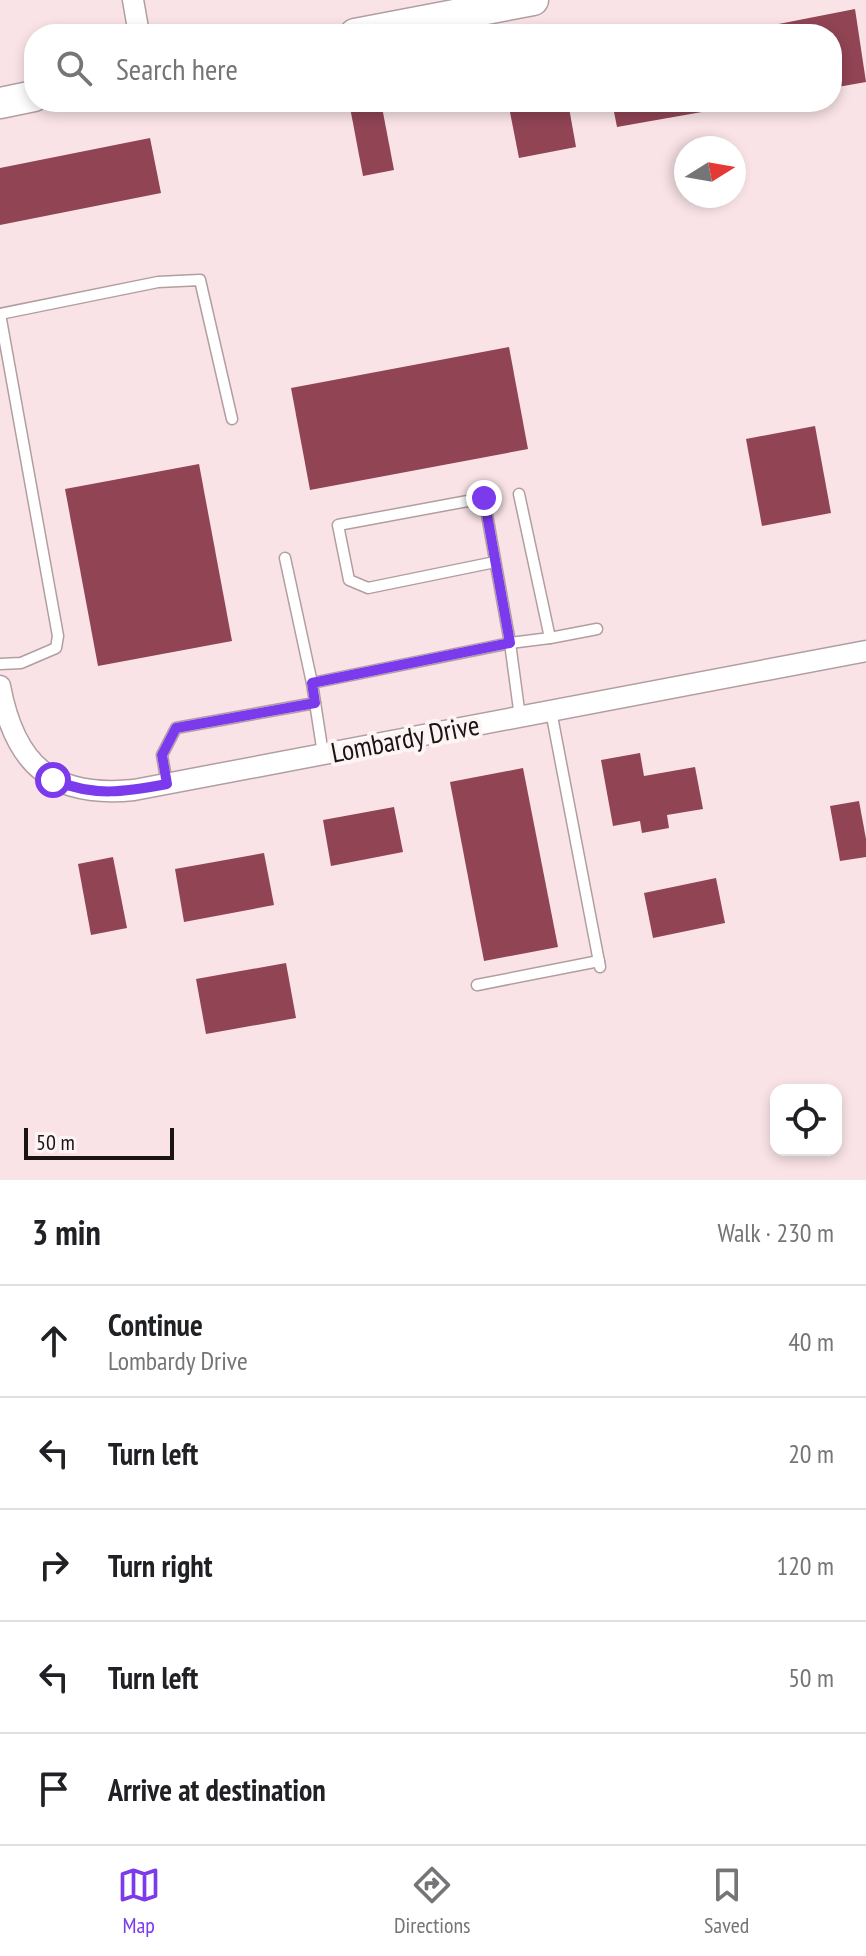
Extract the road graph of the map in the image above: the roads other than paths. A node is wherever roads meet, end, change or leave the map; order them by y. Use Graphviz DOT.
graph roads {
  1 [pos="133,0"];
  2 [pos="533,0"];
  3 [pos="137,24"];
  4 [pos="407,24"];
  5 [pos="24,98"];
  6 [pos="0,103"];
  7 [pos="0,314"];
  8 [pos="232,419"];
  9 [pos="519,494"];
  10 [pos="285,558"];
  11 [pos="495,562"];
  12 [pos="597,629"];
  13 [pos="550,638"];
  14 [pos="510,643"];
  15 [pos="866,651"];
  16 [pos="0,664"];
  17 [pos="312,683"];
  18 [pos="0,686"];
  19 [pos="315,703"];
  20 [pos="551,711"];
  21 [pos="520,717"];
  22 [pos="323,754"];
  23 [pos="167,784"];
  24 [pos="477,985"];
  1 -- 3 [label="street"];
  2 -- 4 [label="street"];
  5 -- 6 [label="street"];
  7 -- 8 [label="lane"];
  7 -- 16 [label="lane"];
  9 -- 13 [label="lane"];
  10 -- 17 [label="lane"];
  11 -- 11 [label="lane"];
  11 -- 14 [label="lane"];
  12 -- 13 [label="lane"];
  13 -- 14 [label="lane"];
  14 -- 17 [label="lane"];
  14 -- 21 [label="lane"];
  15 -- 20 [label="street, Lombardy Drive"];
  17 -- 19 [label="lane"];
  18 -- 23 [label="street, Lombardy Drive"];
  19 -- 22 [label="lane"];
  19 -- 23 [label="lane"];
  20 -- 21 [label="street, Lombardy Drive"];
  20 -- 24 [label="lane"];
  21 -- 22 [label="street, Lombardy Drive"];
  22 -- 23 [label="street, Lombardy Drive"];
}
